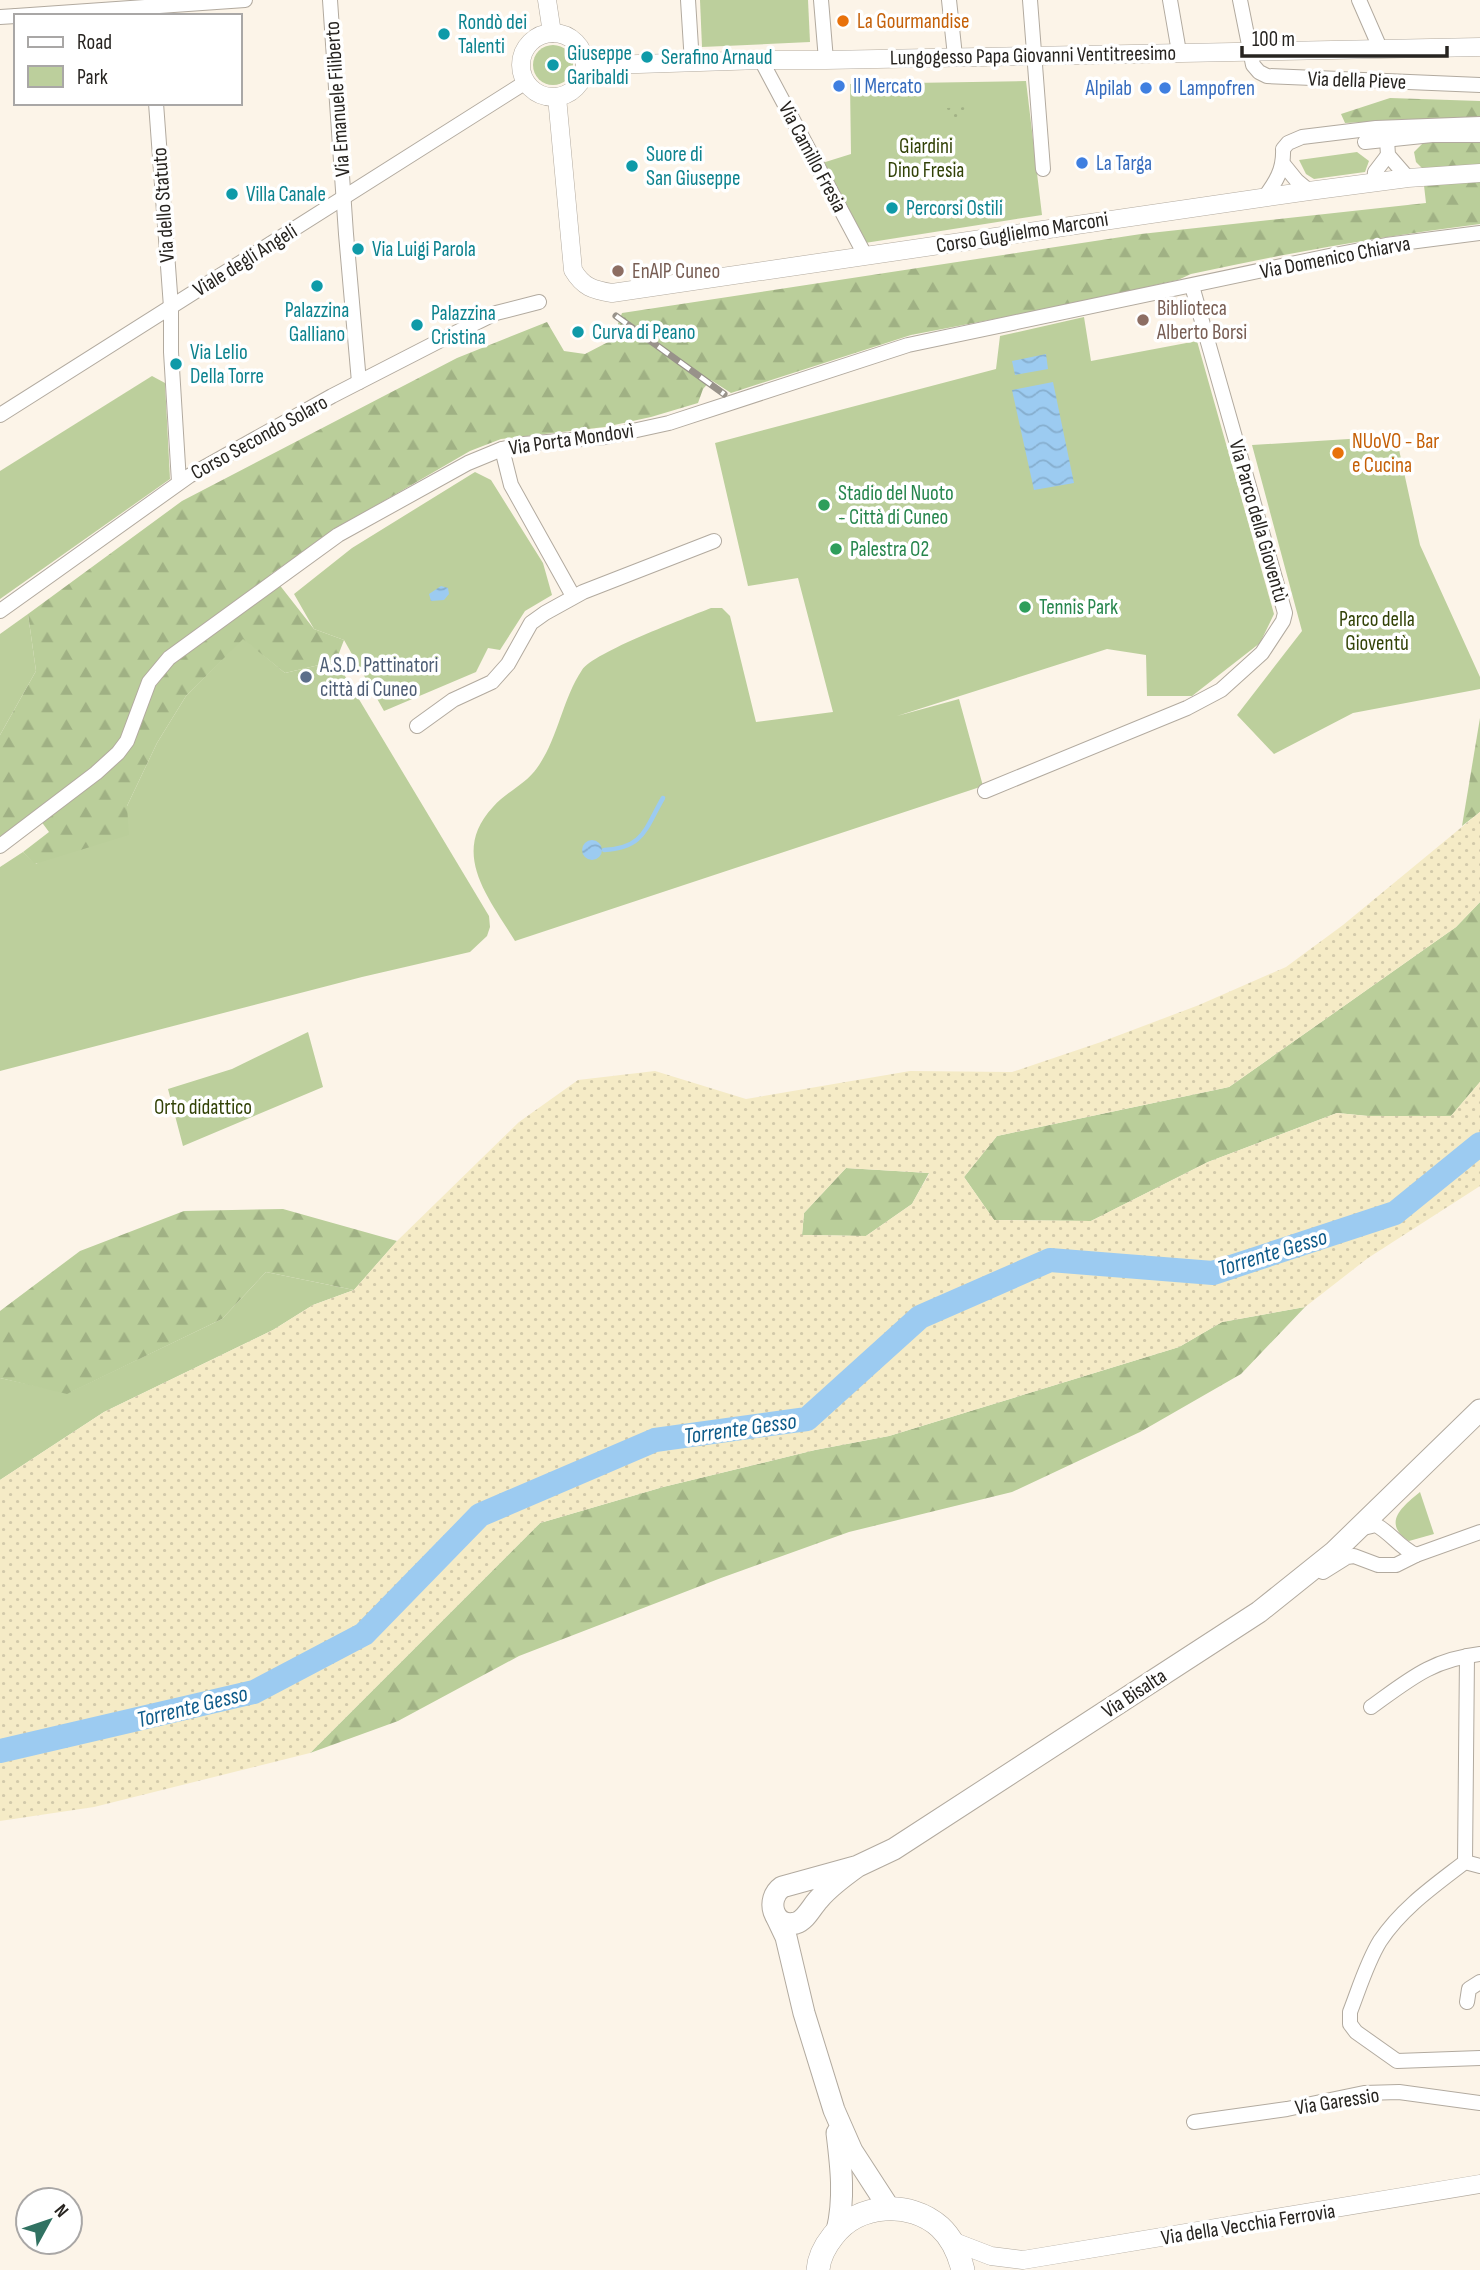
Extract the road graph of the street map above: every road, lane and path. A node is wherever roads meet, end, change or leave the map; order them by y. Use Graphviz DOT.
graph roads {
  1 [pos="246,0"];
  2 [pos="330,0"];
  3 [pos="547,0"];
  4 [pos="688,0"];
  5 [pos="821,0"];
  6 [pos="949,0"];
  7 [pos="1031,0"];
  8 [pos="1170,0"];
  9 [pos="1240,0"];
  10 [pos="1359,0"];
  11 [pos="149,8"];
  12 [pos="49,14"];
  13 [pos="552,33"];
  14 [pos="1480,47"];
  15 [pos="1380,48"];
  16 [pos="1250,51"];
  17 [pos="1179,52"];
  18 [pos="1035,55"];
  19 [pos="955,56"];
  20 [pos="761,60"];
  21 [pos="826,60"];
  22 [pos="585,63"];
  23 [pos="692,63"];
  24 [pos="526,82"];
  25 [pos="1480,85"];
  26 [pos="557,97"];
  27 [pos="156,105"];
  28 [pos="1480,124"];
  29 [pos="1480,135"];
  30 [pos="1365,142"];
  31 [pos="1388,148"];
  32 [pos="1284,165"];
  33 [pos="1043,169"];
  34 [pos="1480,173"];
  35 [pos="1408,178"];
  36 [pos="1374,183"];
  37 [pos="1309,191"];
  38 [pos="344,198"];
  39 [pos="1264,198"];
  40 [pos="1480,233"];
  41 [pos="865,255"];
  42 [pos="1192,286"];
  43 [pos="539,302"];
  44 [pos="171,307"];
  45 [pos="359,382"];
  46 [pos="0,415"];
  47 [pos="502,449"];
  48 [pos="179,482"];
  49 [pos="714,541"];
  50 [pos="573,596"];
  51 [pos="0,611"];
  52 [pos="417,726"];
  53 [pos="985,791"];
  54 [pos="0,846"];
  55 [pos="1480,1410"];
  56 [pos="1394,1495"];
  57 [pos="1359,1528"];
  58 [pos="1384,1529"];
  59 [pos="1480,1532"];
  60 [pos="1416,1555"];
  61 [pos="1362,1557"];
  62 [pos="1259,1612"];
  63 [pos="1474,1655"];
  64 [pos="1371,1706"];
  65 [pos="1465,1862"];
  66 [pos="858,1866"];
  67 [pos="1480,1866"];
  68 [pos="793,1884"];
  69 [pos="808,1912"];
  70 [pos="777,1918"];
  71 [pos="794,1967"];
  72 [pos="1480,1983"];
  73 [pos="1467,2003"];
  74 [pos="1480,2058"];
  75 [pos="1480,2103"];
  76 [pos="834,2110"];
  77 [pos="1194,2122"];
  78 [pos="1480,2184"];
  79 [pos="889,2208"];
  80 [pos="837,2231"];
  81 [pos="952,2241"];
  82 [pos="1015,2261"];
  83 [pos="815,2268"];
  84 [pos="963,2270"];
  85 [pos="996,2270"];
  1 -- 11 [label="street"];
  2 -- 38 [label="street, Via Emanuele Filiberto"];
  3 -- 13 [label="street"];
  4 -- 23 [label="street"];
  5 -- 21 [label="street"];
  6 -- 19 [label="street"];
  7 -- 18 [label="street"];
  8 -- 17 [label="street"];
  9 -- 16 [label="street"];
  10 -- 15 [label="street"];
  11 -- 12 [label="street"];
  13 -- 22 [label="street"];
  13 -- 24 [label="street"];
  14 -- 15 [label="street, Lungogesso Papa Giovanni Ventitreesimo"];
  15 -- 16 [label="street, Lungogesso Papa Giovanni Ventitreesimo"];
  16 -- 17 [label="street, Lungogesso Papa Giovanni Ventitreesimo"];
  16 -- 25 [label="street, Via della Pieve"];
  17 -- 18 [label="street, Lungogesso Papa Giovanni Ventitreesimo"];
  18 -- 19 [label="street, Lungogesso Papa Giovanni Ventitreesimo"];
  18 -- 33 [label="street"];
  19 -- 21 [label="street, Lungogesso Papa Giovanni Ventitreesimo"];
  20 -- 21 [label="street, Lungogesso Papa Giovanni Ventitreesimo"];
  20 -- 23 [label="street, Lungogesso Papa Giovanni Ventitreesimo"];
  20 -- 41 [label="street, Via Camillo Fresia"];
  22 -- 23 [label="street, Lungogesso Papa Giovanni Ventitreesimo"];
  22 -- 26 [label="street"];
  24 -- 26 [label="street"];
  24 -- 38 [label="street, Viale degli Angeli"];
  26 -- 41 [label="street, Corso Guglielmo Marconi"];
  27 -- 44 [label="street, Via dello Statuto"];
  28 -- 32 [label="street"];
  29 -- 31 [label="street"];
  30 -- 31 [label="street"];
  31 -- 35 [label="street"];
  31 -- 36 [label="street"];
  32 -- 37 [label="street"];
  32 -- 39 [label="street"];
  34 -- 35 [label="street, Corso Guglielmo Marconi"];
  35 -- 36 [label="street, Corso Guglielmo Marconi"];
  36 -- 37 [label="street, Corso Guglielmo Marconi"];
  37 -- 39 [label="street, Corso Guglielmo Marconi"];
  38 -- 44 [label="street, Viale degli Angeli"];
  38 -- 45 [label="street"];
  39 -- 41 [label="street, Corso Guglielmo Marconi"];
  40 -- 42 [label="street, Via Domenico Chiarva"];
  42 -- 47 [label="street, Via Porta Mondovì"];
  42 -- 53 [label="street, Via Parco della Gioventù"];
  43 -- 45 [label="street, Corso Secondo Solaro"];
  44 -- 46 [label="street, Viale degli Angeli"];
  44 -- 48 [label="street"];
  45 -- 48 [label="street, Corso Secondo Solaro"];
  47 -- 50 [label="street"];
  47 -- 54 [label="street, Via Porta Mondovì"];
  48 -- 51 [label="street, Corso Secondo Solaro"];
  49 -- 50 [label="street"];
  50 -- 52 [label="street"];
  55 -- 56 [label="main road"];
  56 -- 57 [label="main road"];
  56 -- 58 [label="street"];
  57 -- 58 [label="street"];
  57 -- 61 [label="street"];
  57 -- 62 [label="main road"];
  58 -- 60 [label="street"];
  59 -- 60 [label="street"];
  60 -- 61 [label="street"];
  61 -- 62 [label="street, Via Bisalta"];
  62 -- 66 [label="main road, Via Bisalta"];
  63 -- 64 [label="street"];
  63 -- 65 [label="street"];
  65 -- 67 [label="street"];
  65 -- 74 [label="street"];
  66 -- 68 [label="main road, Via Bisalta"];
  66 -- 69 [label="main road, Via Bisalta"];
  68 -- 69 [label="main road"];
  68 -- 70 [label="main road"];
  69 -- 70 [label="main road"];
  69 -- 71 [label="main road"];
  70 -- 71 [label="main road"];
  71 -- 76 [label="main road"];
  72 -- 73 [label="street"];
  75 -- 77 [label="street, Via Garessio"];
  76 -- 79 [label="main road"];
  76 -- 80 [label="main road"];
  78 -- 82 [label="street, Via della Vecchia Ferrovia"];
  79 -- 80 [label="main road"];
  79 -- 81 [label="main road"];
  80 -- 83 [label="main road"];
  81 -- 82 [label="street, Via della Vecchia Ferrovia"];
  81 -- 84 [label="main road"];
  82 -- 85 [label="street, Via della Vecchia Ferrovia"];
}
